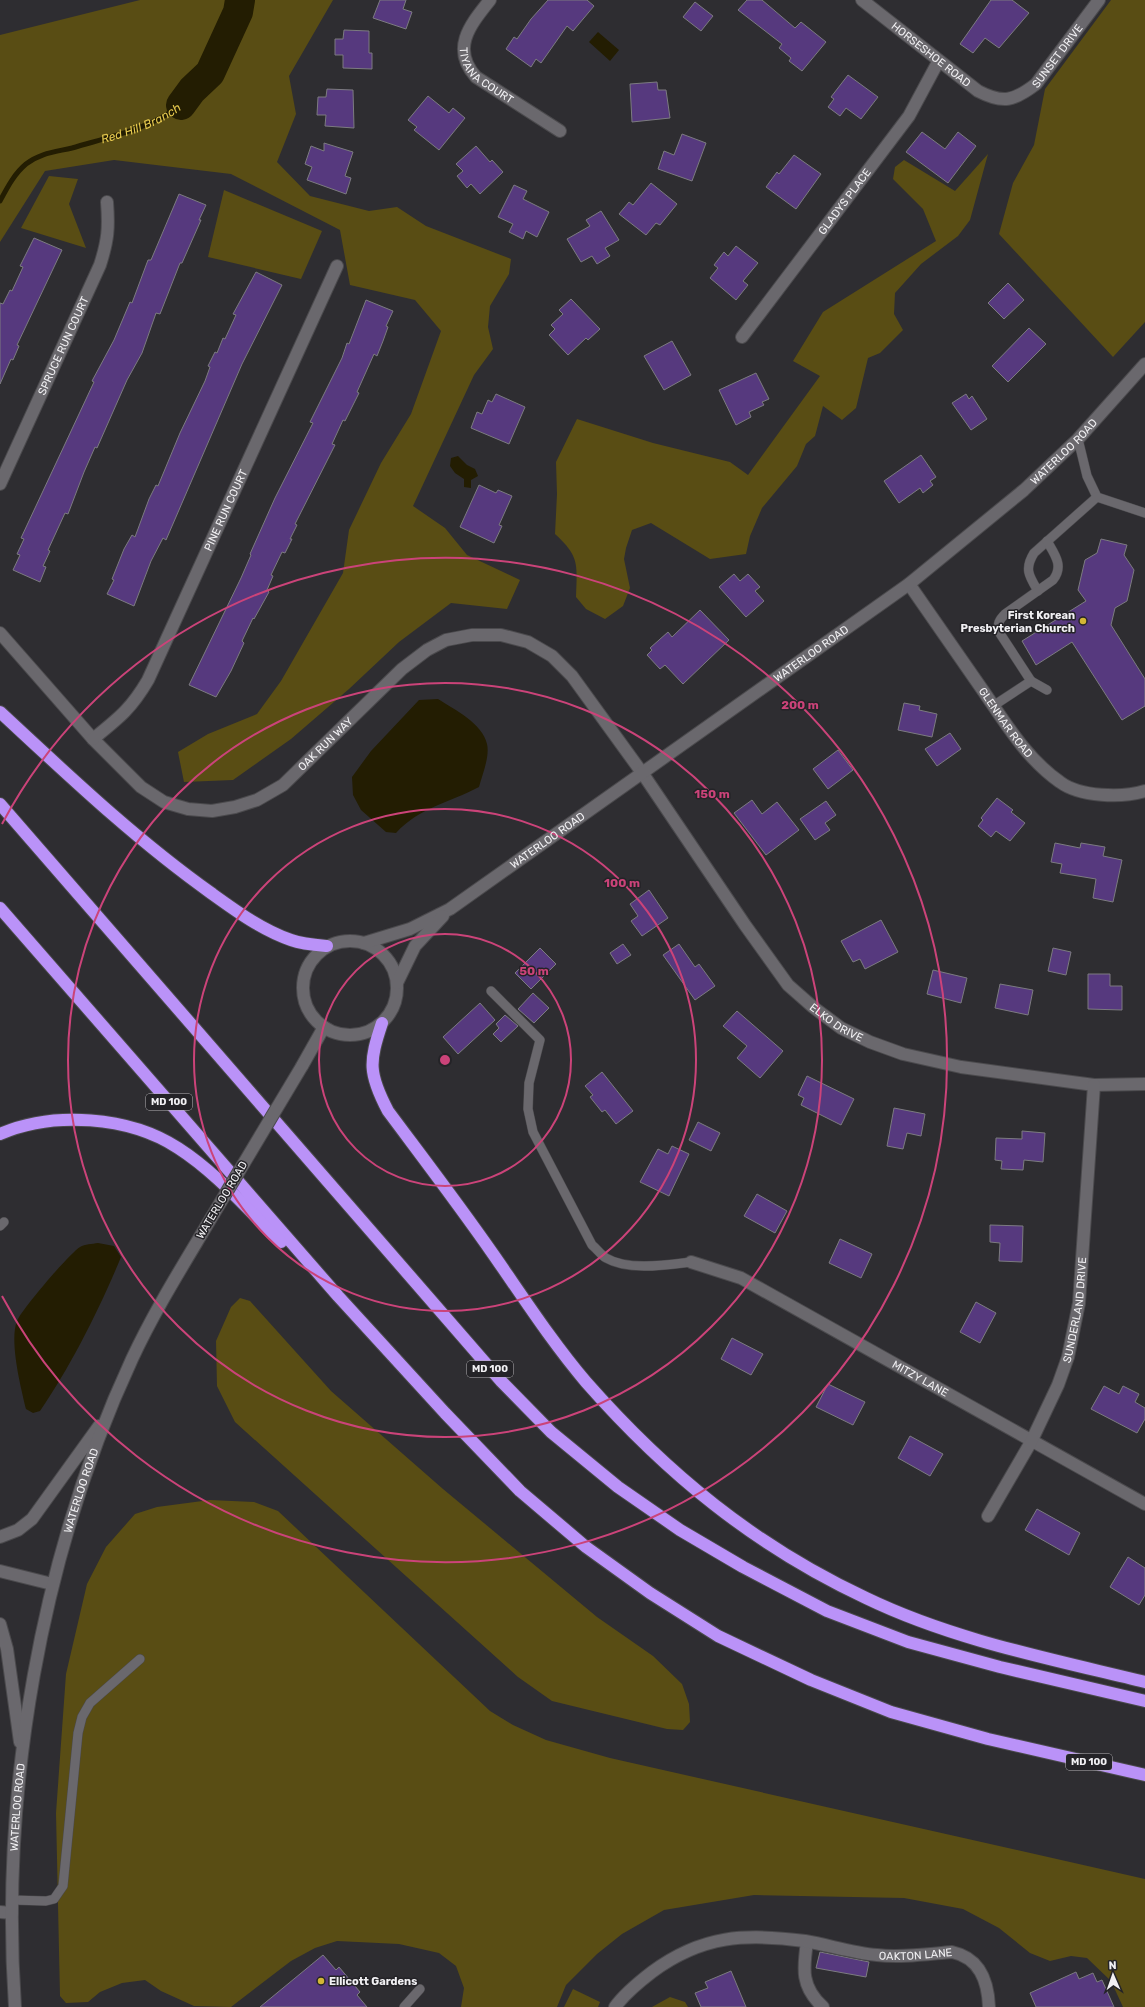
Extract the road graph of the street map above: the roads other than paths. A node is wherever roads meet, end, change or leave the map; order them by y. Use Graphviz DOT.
graph roads {
  1 [pos="490,0"];
  2 [pos="862,0"];
  3 [pos="1100,0"];
  4 [pos="938,62"];
  5 [pos="1005,101"];
  6 [pos="560,131"];
  7 [pos="107,202"];
  8 [pos="337,266"];
  9 [pos="742,336"];
  10 [pos="1145,364"];
  11 [pos="1078,439"];
  12 [pos="0,484"];
  13 [pos="1096,497"];
  14 [pos="1145,513"];
  15 [pos="1047,542"];
  16 [pos="909,584"];
  17 [pos="1038,591"];
  18 [pos="0,633"];
  19 [pos="1031,681"];
  20 [pos="1047,690"];
  21 [pos="993,706"];
  22 [pos="0,712"];
  23 [pos="93,739"];
  24 [pos="643,774"];
  25 [pos="1145,791"];
  26 [pos="0,804"];
  27 [pos="0,908"];
  28 [pos="450,909"];
  29 [pos="364,943"];
  30 [pos="327,946"];
  31 [pos="396,983"];
  32 [pos="491,992"];
  33 [pos="382,1023"];
  34 [pos="324,1028"];
  35 [pos="1094,1084"];
  36 [pos="1145,1084"];
  37 [pos="0,1134"];
  38 [pos="691,1262"];
  39 [pos="338,1296"];
  40 [pos="108,1414"];
  41 [pos="1031,1442"];
  42 [pos="1145,1504"];
  43 [pos="988,1516"];
  44 [pos="0,1537"];
  45 [pos="0,1571"];
  46 [pos="52,1584"];
  47 [pos="0,1624"];
  48 [pos="140,1660"];
  49 [pos="1145,1682"];
  50 [pos="1145,1701"];
  51 [pos="22,1756"];
  52 [pos="1145,1775"];
  53 [pos="12,1900"];
  54 [pos="6,1912"];
  55 [pos="807,1942"];
  56 [pos="420,1989"];
  57 [pos="15,2007"];
  58 [pos="404,2007"];
  59 [pos="615,2007"];
  60 [pos="823,2007"];
  61 [pos="989,2007"];
  1 -- 6 [label="street, TIYANA COURT"];
  2 -- 4 [label="street, HORSESHOE ROAD"];
  3 -- 5 [label="street, SUNSET DRIVE"];
  4 -- 5 [label="street, HORSESHOE ROAD"];
  4 -- 9 [label="street, GLADYS PLACE"];
  7 -- 12 [label="street, SPRUCE RUN COURT"];
  8 -- 23 [label="street, PINE RUN COURT"];
  10 -- 11 [label="street, WATERLOO ROAD"];
  11 -- 13 [label="lane"];
  11 -- 16 [label="street, WATERLOO ROAD"];
  13 -- 14 [label="lane"];
  13 -- 15 [label="lane"];
  15 -- 17 [label="lane"];
  15 -- 17 [label="lane"];
  16 -- 21 [label="street, GLENMAR ROAD"];
  16 -- 24 [label="street, WATERLOO ROAD"];
  17 -- 19 [label="lane"];
  18 -- 23 [label="street, OAK RUN WAY"];
  19 -- 20 [label="lane"];
  19 -- 21 [label="lane"];
  21 -- 25 [label="street, GLENMAR ROAD"];
  22 -- 30 [label="highway"];
  23 -- 24 [label="street, OAK RUN WAY"];
  24 -- 28 [label="street, WATERLOO ROAD"];
  24 -- 35 [label="street, ELKO DRIVE"];
  26 -- 50 [label="highway, MD 100"];
  27 -- 39 [label="highway, MD 100"];
  28 -- 29 [label="street, WATERLOO ROAD"];
  28 -- 31 [label="street, WATERLOO ROAD"];
  29 -- 30 [label="street"];
  29 -- 31 [label="street"];
  30 -- 34 [label="street"];
  31 -- 33 [label="street"];
  32 -- 38 [label="lane"];
  33 -- 34 [label="street"];
  33 -- 49 [label="highway"];
  34 -- 40 [label="street, WATERLOO ROAD, bridge"];
  35 -- 36 [label="street, ELKO DRIVE"];
  35 -- 41 [label="street, SUNDERLAND DRIVE"];
  37 -- 39 [label="highway"];
  38 -- 41 [label="street, MITZY LANE"];
  39 -- 52 [label="highway, MD 100"];
  40 -- 44 [label="street"];
  40 -- 46 [label="street, WATERLOO ROAD"];
  41 -- 42 [label="street, MITZY LANE"];
  41 -- 43 [label="street, SUNDERLAND DRIVE"];
  45 -- 46 [label="street"];
  46 -- 51 [label="street, WATERLOO ROAD"];
  47 -- 51 [label="street"];
  48 -- 53 [label="lane"];
  51 -- 53 [label="street, WATERLOO ROAD"];
  53 -- 54 [label="street, WATERLOO ROAD"];
  54 -- 57 [label="street, WATERLOO ROAD"];
  55 -- 59 [label="street, OAKTON LANE"];
  55 -- 60 [label="street"];
  55 -- 61 [label="street, OAKTON LANE"];
  56 -- 58 [label="lane"];
}
